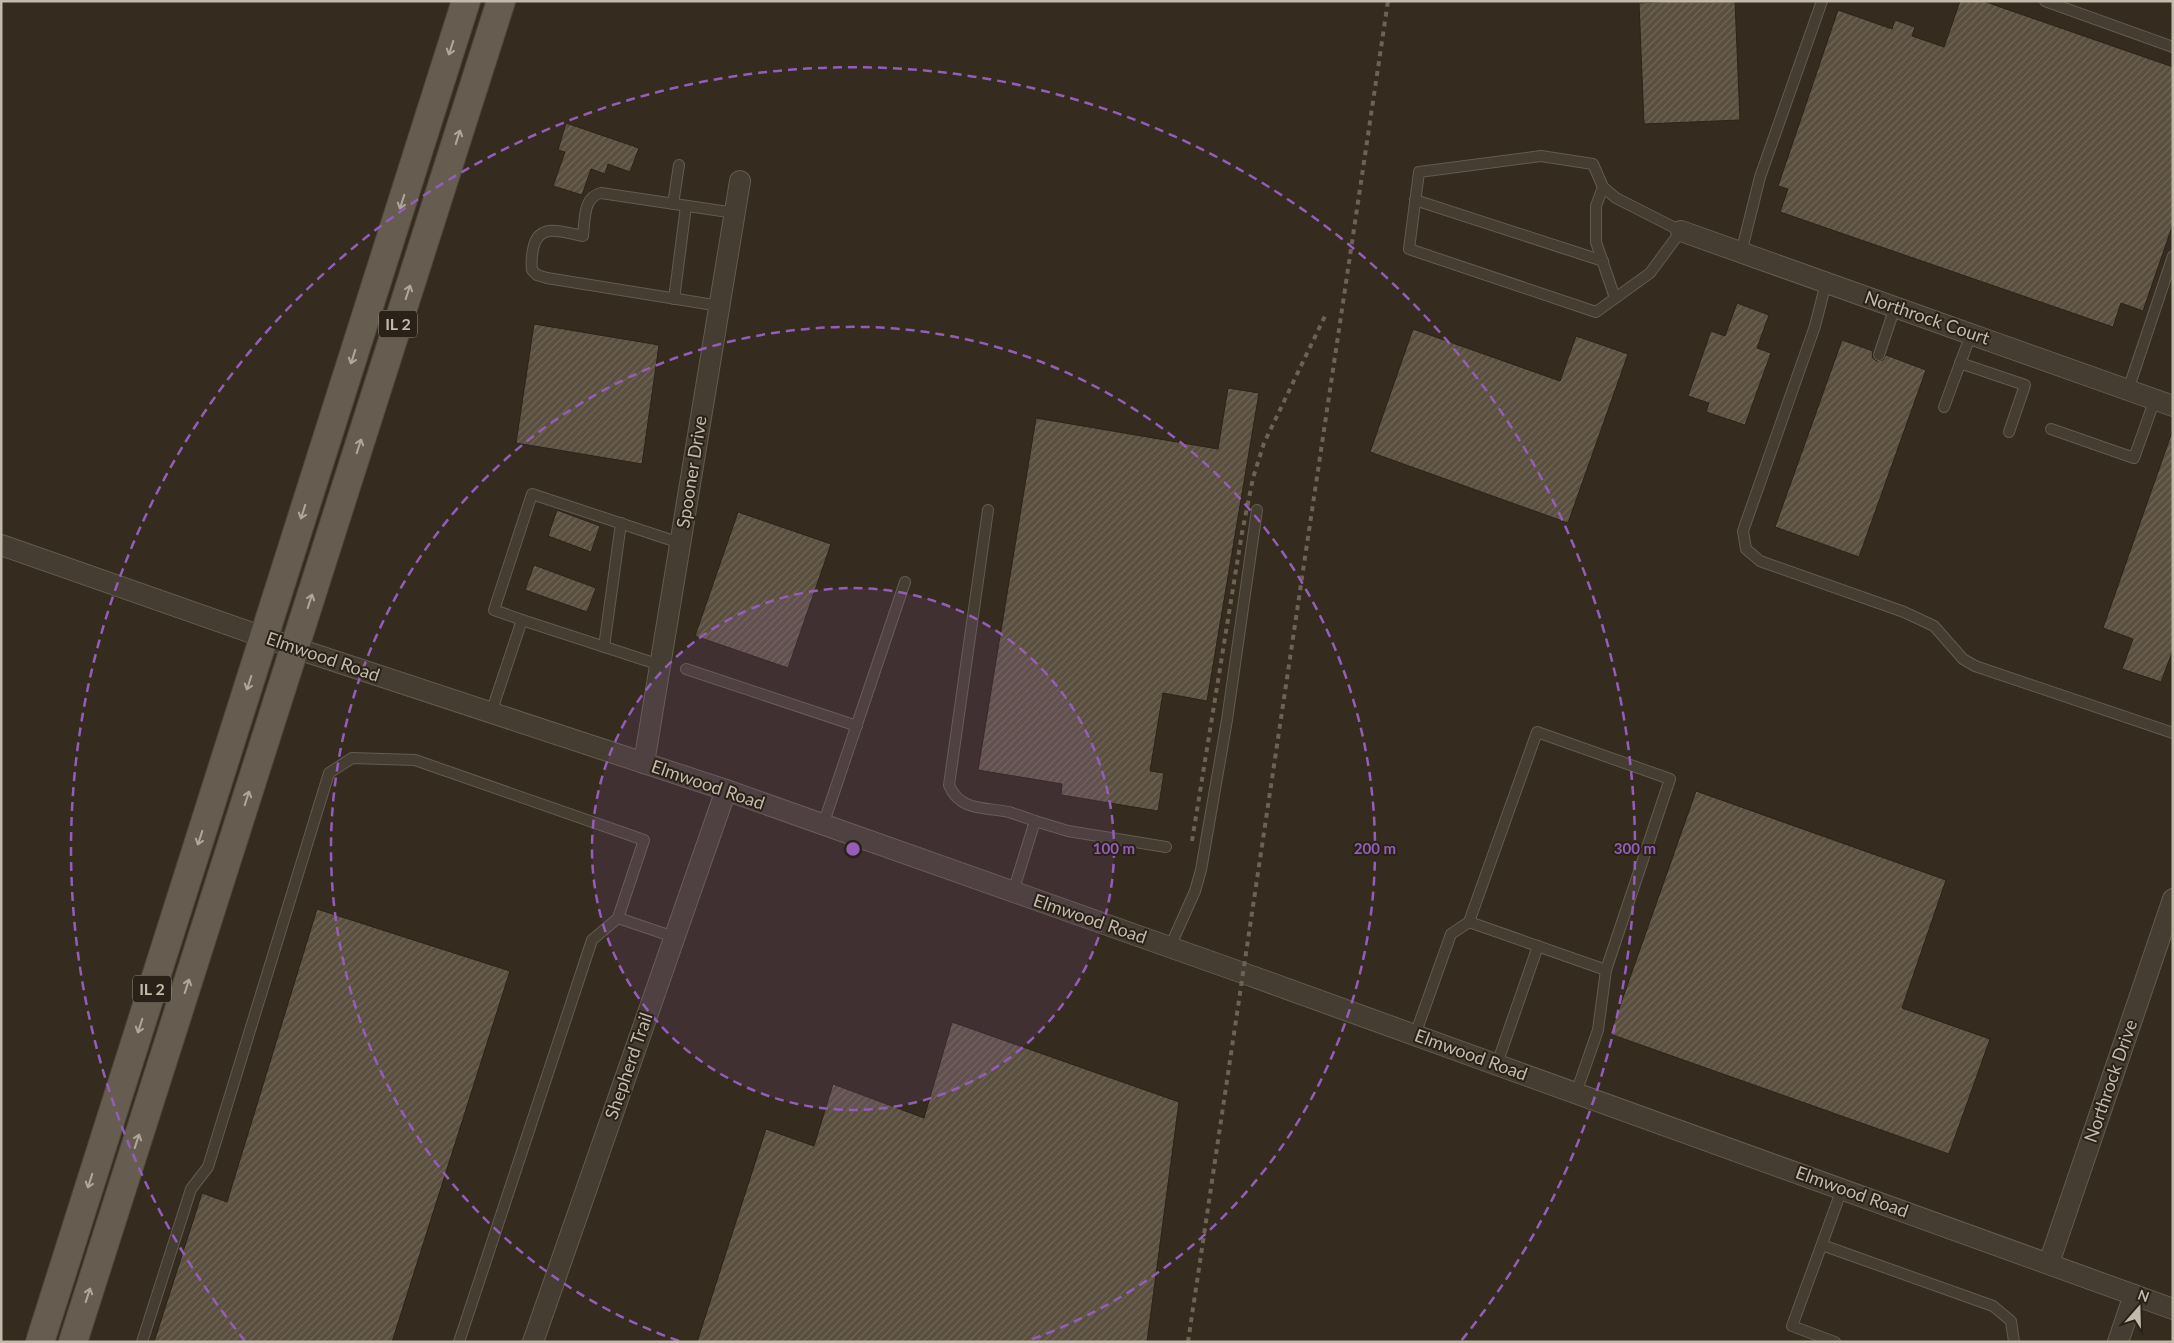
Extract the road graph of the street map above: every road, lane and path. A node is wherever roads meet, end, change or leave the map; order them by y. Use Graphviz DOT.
graph roads {
  1 [pos="466,1"];
  2 [pos="501,1"];
  3 [pos="1822,1"];
  4 [pos="2045,1"];
  5 [pos="2173,47"];
  6 [pos="679,165"];
  7 [pos="740,181"];
  8 [pos="1603,187"];
  9 [pos="1416,200"];
  10 [pos="673,204"];
  11 [pos="686,206"];
  12 [pos="735,213"];
  13 [pos="1681,231"];
  14 [pos="1741,253"];
  15 [pos="2173,256"];
  16 [pos="1603,261"];
  17 [pos="1826,283"];
  18 [pos="674,298"];
  19 [pos="1615,298"];
  20 [pos="720,306"];
  21 [pos="1895,307"];
  22 [pos="1971,334"];
  23 [pos="1879,355"];
  24 [pos="1960,363"];
  25 [pos="2128,390"];
  26 [pos="2164,402"];
  27 [pos="1944,407"];
  28 [pos="2051,429"];
  29 [pos="2009,432"];
  30 [pos="988,510"];
  31 [pos="1257,510"];
  32 [pos="620,523"];
  33 [pos="680,543"];
  34 [pos="1,545"];
  35 [pos="905,582"];
  36 [pos="522,620"];
  37 [pos="264,637"];
  38 [pos="604,647"];
  39 [pos="295,648"];
  40 [pos="660,665"];
  41 [pos="686,669"];
  42 [pos="491,713"];
  43 [pos="857,726"];
  44 [pos="2173,733"];
  45 [pos="644,763"];
  46 [pos="726,790"];
  47 [pos="1035,821"];
  48 [pos="823,825"];
  49 [pos="1166,847"];
  50 [pos="1013,892"];
  51 [pos="2173,899"];
  52 [pos="618,918"];
  53 [pos="1469,922"];
  54 [pos="674,937"];
  55 [pos="1538,946"];
  56 [pos="1170,947"];
  57 [pos="1606,970"];
  58 [pos="1415,1034"];
  59 [pos="1497,1064"];
  60 [pos="1576,1093"];
  61 [pos="1842,1189"];
  62 [pos="1822,1245"];
  63 [pos="2050,1264"];
  64 [pos="2134,1296"];
  65 [pos="2173,1309"];
  66 [pos="40,1342"];
  67 [pos="73,1342"];
  68 [pos="142,1342"];
  69 [pos="460,1342"];
  70 [pos="533,1342"];
  71 [pos="1835,1342"];
  72 [pos="2014,1342"];
  73 [pos="2118,1342"];
  1 -- 37 [label="main road, IL 2, one-way"];
  39 -- 2 [label="main road, IL 2, one-way"];
  3 -- 14 [label="lane"];
  4 -- 5 [label="lane"];
  6 -- 10 [label="lane"];
  7 -- 12 [label="street, Spooner Drive"];
  8 -- 9 [label="lane"];
  8 -- 13 [label="lane"];
  8 -- 16 [label="lane"];
  9 -- 16 [label="lane"];
  9 -- 19 [label="lane"];
  10 -- 11 [label="lane"];
  10 -- 18 [label="lane"];
  11 -- 12 [label="lane"];
  11 -- 18 [label="lane"];
  12 -- 20 [label="street, Spooner Drive"];
  13 -- 14 [label="street, Northrock Court"];
  13 -- 19 [label="lane"];
  14 -- 17 [label="street, Northrock Court"];
  15 -- 25 [label="lane"];
  16 -- 19 [label="lane"];
  17 -- 21 [label="street, Northrock Court"];
  17 -- 44 [label="lane"];
  18 -- 20 [label="lane"];
  20 -- 33 [label="street, Spooner Drive"];
  21 -- 22 [label="street, Northrock Court"];
  21 -- 23 [label="lane"];
  22 -- 24 [label="lane"];
  22 -- 25 [label="street, Northrock Court"];
  24 -- 27 [label="lane"];
  24 -- 29 [label="lane"];
  25 -- 26 [label="street, Northrock Court"];
  26 -- 28 [label="lane"];
  30 -- 47 [label="lane"];
  31 -- 56 [label="lane"];
  32 -- 33 [label="lane"];
  32 -- 36 [label="lane"];
  32 -- 38 [label="lane"];
  33 -- 40 [label="street, Spooner Drive"];
  34 -- 37 [label="street, Elmwood Road"];
  35 -- 43 [label="lane"];
  36 -- 38 [label="lane"];
  36 -- 42 [label="lane"];
  37 -- 39 [label="street, Elmwood Road"];
  37 -- 66 [label="main road, IL 2, one-way"];
  38 -- 40 [label="lane"];
  39 -- 42 [label="street, Elmwood Road"];
  67 -- 39 [label="main road, IL 2, one-way"];
  40 -- 45 [label="street, Spooner Drive"];
  41 -- 43 [label="lane"];
  42 -- 45 [label="street, Elmwood Road"];
  43 -- 48 [label="lane"];
  45 -- 46 [label="street, Elmwood Road"];
  46 -- 48 [label="street, Elmwood Road"];
  46 -- 54 [label="street, Shepherd Trail"];
  47 -- 49 [label="lane"];
  47 -- 50 [label="lane"];
  48 -- 50 [label="street, Elmwood Road"];
  50 -- 56 [label="street, Elmwood Road"];
  51 -- 63 [label="street, Northrock Drive"];
  52 -- 54 [label="lane"];
  52 -- 68 [label="lane"];
  52 -- 69 [label="lane"];
  53 -- 55 [label="lane"];
  53 -- 57 [label="lane"];
  53 -- 58 [label="lane"];
  54 -- 70 [label="street, Shepherd Trail"];
  55 -- 57 [label="lane"];
  55 -- 59 [label="lane"];
  56 -- 58 [label="street, Elmwood Road"];
  57 -- 60 [label="lane"];
  58 -- 59 [label="street, Elmwood Road"];
  59 -- 60 [label="street, Elmwood Road"];
  60 -- 61 [label="street, Elmwood Road"];
  61 -- 62 [label="lane"];
  61 -- 63 [label="street, Elmwood Road"];
  62 -- 71 [label="lane"];
  62 -- 72 [label="lane"];
  63 -- 64 [label="street, Elmwood Road"];
  64 -- 65 [label="street, Elmwood Road"];
  64 -- 73 [label="street"];
}
